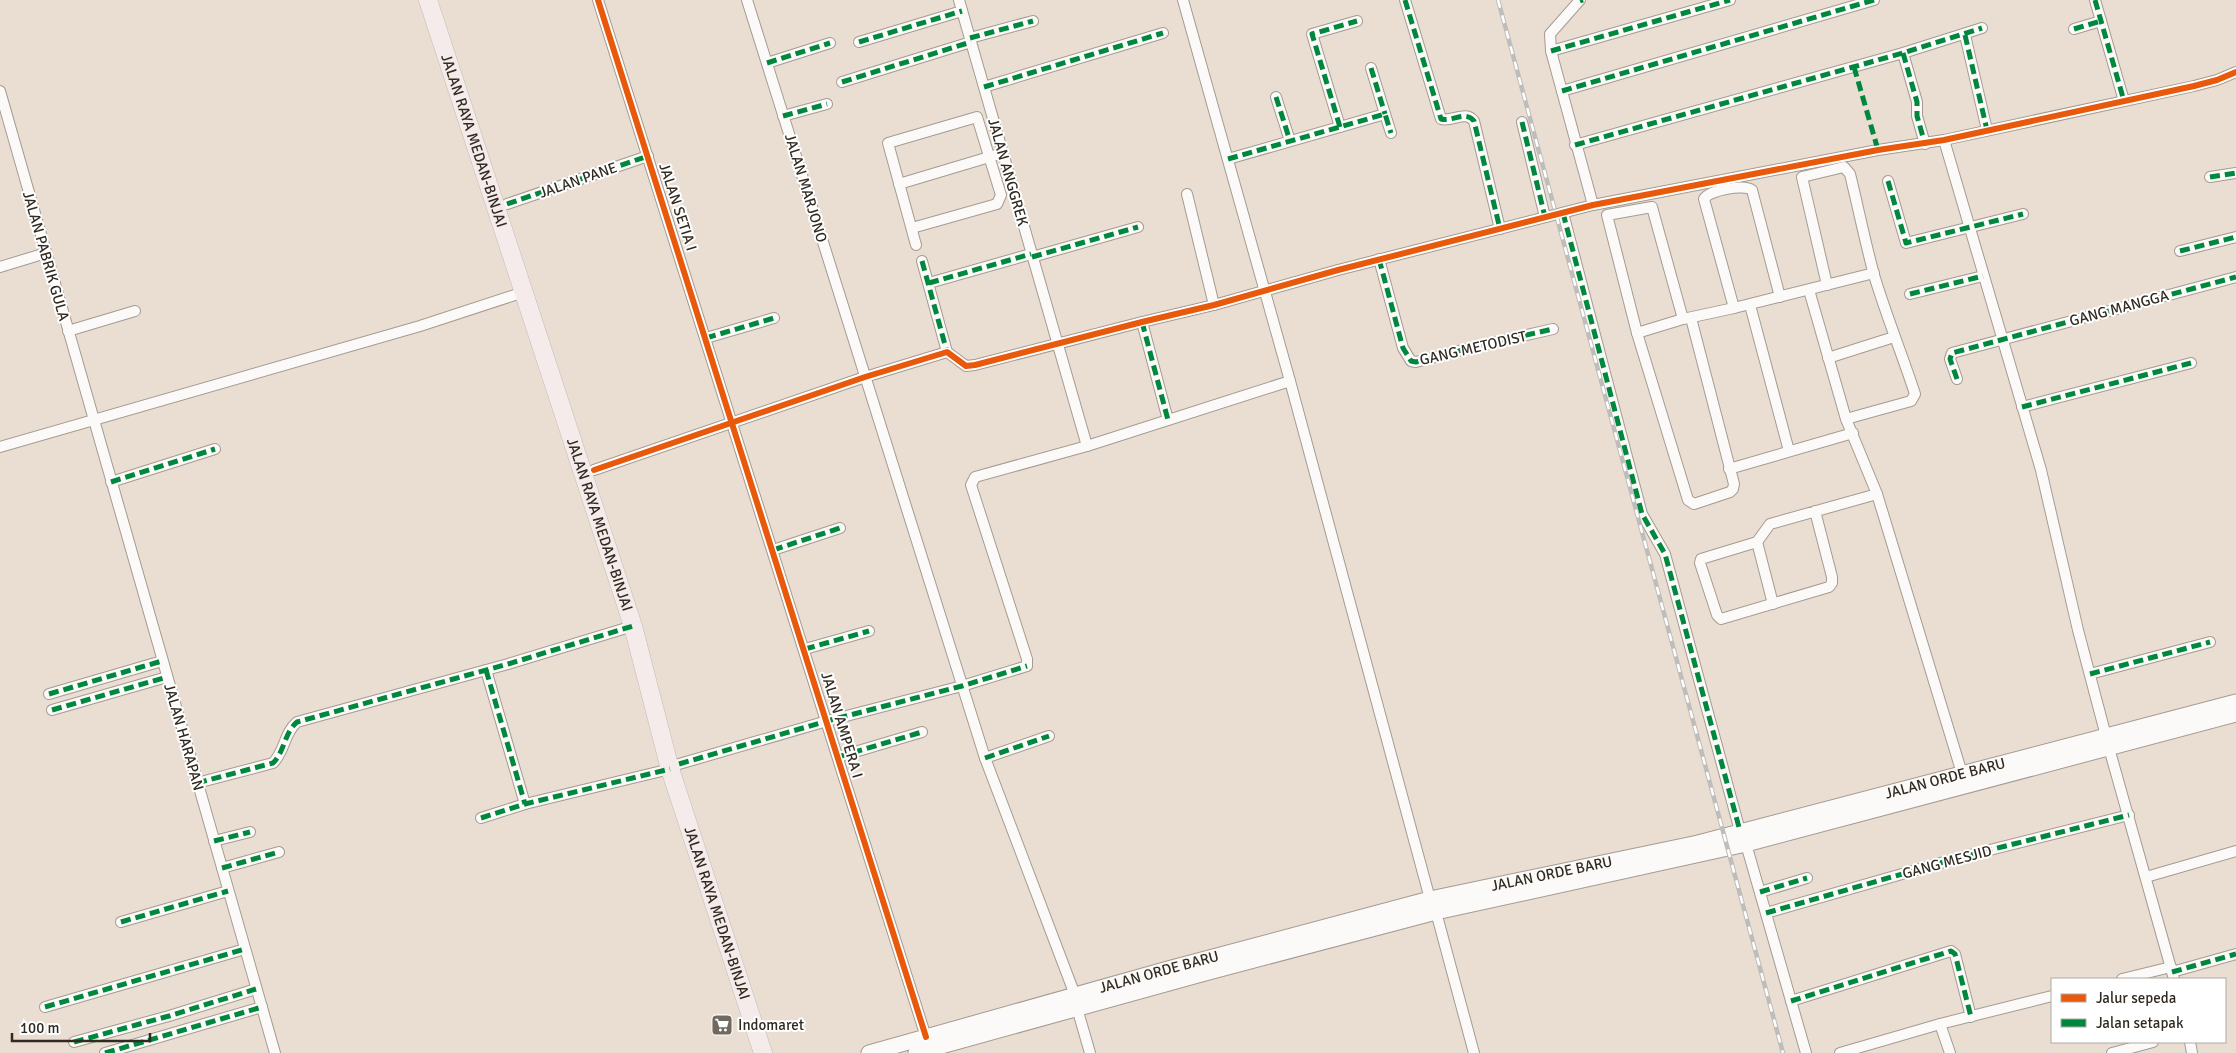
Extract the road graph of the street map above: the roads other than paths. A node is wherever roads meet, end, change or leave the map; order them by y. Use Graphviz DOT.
graph roads {
  1 [pos="428,0"];
  2 [pos="440,0"];
  3 [pos="598,0"];
  4 [pos="747,0"];
  5 [pos="959,0"];
  6 [pos="1183,0"];
  7 [pos="1406,0"];
  8 [pos="1581,0"];
  9 [pos="1730,0"];
  10 [pos="1874,0"];
  11 [pos="2095,0"];
  12 [pos="962,11"];
  13 [pos="1033,21"];
  14 [pos="1357,21"];
  15 [pos="2101,21"];
  16 [pos="1982,28"];
  17 [pos="2074,29"];
  18 [pos="1163,33"];
  19 [pos="1965,35"];
  20 [pos="970,40"];
  21 [pos="859,42"];
  22 [pos="830,44"];
  23 [pos="1551,51"];
  24 [pos="1903,54"];
  25 [pos="767,63"];
  26 [pos="1371,68"];
  27 [pos="2236,72"];
  28 [pos="842,82"];
  29 [pos="984,87"];
  30 [pos="0,91"];
  31 [pos="1562,91"];
  32 [pos="1276,97"];
  33 [pos="2124,102"];
  34 [pos="827,104"];
  35 [pos="1385,114"];
  36 [pos="783,116"];
  37 [pos="1522,122"];
  38 [pos="1340,127"];
  39 [pos="1987,130"];
  40 [pos="1390,133"];
  41 [pos="1944,140"];
  42 [pos="1290,141"];
  43 [pos="1925,144"];
  44 [pos="1575,145"];
  45 [pos="1003,154"];
  46 [pos="648,156"];
  47 [pos="990,157"];
  48 [pos="1228,159"];
  49 [pos="2236,172"];
  50 [pos="2210,177"];
  51 [pos="1888,181"];
  52 [pos="899,184"];
  53 [pos="1187,194"];
  54 [pos="507,204"];
  55 [pos="1593,205"];
  56 [pos="1563,213"];
  57 [pos="2023,214"];
  58 [pos="1545,216"];
  59 [pos="1138,227"];
  60 [pos="912,228"];
  61 [pos="1969,228"];
  62 [pos="1500,229"];
  63 [pos="2236,237"];
  64 [pos="916,245"];
  65 [pos="2180,251"];
  66 [pos="46,253"];
  67 [pos="1032,256"];
  68 [pos="1378,259"];
  69 [pos="922,261"];
  70 [pos="0,267"];
  71 [pos="1874,274"];
  72 [pos="1983,276"];
  73 [pos="2236,277"];
  74 [pos="929,283"];
  75 [pos="1827,285"];
  76 [pos="1809,290"];
  77 [pos="1264,291"];
  78 [pos="524,292"];
  79 [pos="1910,294"];
  80 [pos="1780,297"];
  81 [pos="1750,305"];
  82 [pos="1214,306"];
  83 [pos="1734,308"];
  84 [pos="136,311"];
  85 [pos="774,318"];
  86 [pos="1687,318"];
  87 [pos="1142,322"];
  88 [pos="1554,330"];
  89 [pos="68,331"];
  90 [pos="1637,333"];
  91 [pos="1894,337"];
  92 [pos="706,338"];
  93 [pos="2002,340"];
  94 [pos="1057,345"];
  95 [pos="549,349"];
  96 [pos="947,352"];
  97 [pos="1828,358"];
  98 [pos="2191,363"];
  99 [pos="865,377"];
  100 [pos="1957,379"];
  101 [pos="1290,381"];
  102 [pos="2022,407"];
  103 [pos="1846,419"];
  104 [pos="94,420"];
  105 [pos="1168,420"];
  106 [pos="733,421"];
  107 [pos="1853,433"];
  108 [pos="1087,446"];
  109 [pos="0,447"];
  110 [pos="215,449"];
  111 [pos="1789,451"];
  112 [pos="1729,469"];
  113 [pos="594,470"];
  114 [pos="111,482"];
  115 [pos="1877,494"];
  116 [pos="1815,511"];
  117 [pos="840,528"];
  118 [pos="1757,542"];
  119 [pos="773,550"];
  120 [pos="1774,604"];
  121 [pos="633,626"];
  122 [pos="869,631"];
  123 [pos="2210,642"];
  124 [pos="804,649"];
  125 [pos="162,661"];
  126 [pos="486,670"];
  127 [pos="2090,674"];
  128 [pos="167,677"];
  129 [pos="962,686"];
  130 [pos="49,694"];
  131 [pos="2236,702"];
  132 [pos="52,710"];
  133 [pos="2236,714"];
  134 [pos="827,721"];
  135 [pos="922,732"];
  136 [pos="1049,736"];
  137 [pos="2107,742"];
  138 [pos="838,756"];
  139 [pos="985,758"];
  140 [pos="674,766"];
  141 [pos="1964,780"];
  142 [pos="197,783"];
  143 [pos="525,804"];
  144 [pos="2129,815"];
  145 [pos="480,818"];
  146 [pos="250,832"];
  147 [pos="1743,838"];
  148 [pos="214,842"];
  149 [pos="2236,851"];
  150 [pos="278,852"];
  151 [pos="222,868"];
  152 [pos="2146,877"];
  153 [pos="1807,878"];
  154 [pos="228,891"];
  155 [pos="1760,892"];
  156 [pos="1433,906"];
  157 [pos="1766,912"];
  158 [pos="121,922"];
  159 [pos="245,950"];
  160 [pos="2236,954"];
  161 [pos="2172,973"];
  162 [pos="2130,978"];
  163 [pos="256,989"];
  164 [pos="2051,996"];
  165 [pos="1076,1001"];
  166 [pos="1791,1001"];
  167 [pos="45,1007"];
  168 [pos="262,1007"];
  169 [pos="1971,1016"];
  170 [pos="1940,1024"];
  171 [pos="74,1042"];
  172 [pos="2149,1043"];
  173 [pos="932,1046"];
  174 [pos="105,1053"];
  175 [pos="274,1053"];
  176 [pos="763,1053"];
  177 [pos="772,1053"];
  178 [pos="869,1053"];
  179 [pos="916,1053"];
  180 [pos="1090,1053"];
  181 [pos="1474,1053"];
  182 [pos="1806,1053"];
  183 [pos="1840,1053"];
  184 [pos="1950,1053"];
  185 [pos="2112,1053"];
  1 -- 78 [label="highway, JALAN RAYA MEDAN-BINJAI"];
  2 -- 54 [label="highway, JALAN RAYA MEDAN-BINJAI"];
  3 -- 46 [label="street, JALAN SETIA I"];
  4 -- 25 [label="street, JALAN MARJONO"];
  5 -- 12 [label="street, JALAN ANGGREK"];
  6 -- 48 [label="street"];
  7 -- 62 [label="street"];
  8 -- 23 [label="street"];
  9 -- 23 [label="street"];
  10 -- 31 [label="street"];
  11 -- 15 [label="street"];
  12 -- 20 [label="street, JALAN ANGGREK"];
  12 -- 21 [label="street"];
  13 -- 20 [label="street"];
  14 -- 38 [label="street"];
  15 -- 17 [label="street"];
  15 -- 33 [label="street"];
  16 -- 19 [label="street"];
  18 -- 29 [label="street"];
  19 -- 24 [label="street"];
  19 -- 39 [label="street"];
  20 -- 28 [label="street"];
  20 -- 29 [label="street, JALAN ANGGREK"];
  22 -- 25 [label="street"];
  23 -- 31 [label="street"];
  24 -- 43 [label="street"];
  24 -- 44 [label="street"];
  25 -- 36 [label="street, JALAN MARJONO"];
  26 -- 35 [label="street"];
  27 -- 33 [label="street"];
  29 -- 45 [label="street, JALAN ANGGREK"];
  30 -- 66 [label="street, JALAN PABRIK GULA"];
  31 -- 44 [label="street"];
  32 -- 42 [label="street"];
  33 -- 39 [label="street"];
  34 -- 36 [label="street"];
  35 -- 38 [label="street"];
  35 -- 40 [label="street"];
  36 -- 99 [label="street, JALAN MARJONO"];
  37 -- 58 [label="street"];
  38 -- 42 [label="street"];
  39 -- 41 [label="street"];
  41 -- 43 [label="street"];
  41 -- 61 [label="street"];
  42 -- 48 [label="street"];
  43 -- 55 [label="street"];
  44 -- 55 [label="street"];
  45 -- 47 [label="street"];
  45 -- 67 [label="street, JALAN ANGGREK"];
  46 -- 54 [label="street, JALAN PANE"];
  46 -- 92 [label="street, JALAN SETIA I"];
  47 -- 52 [label="street"];
  47 -- 52 [label="street"];
  47 -- 60 [label="street"];
  48 -- 77 [label="street"];
  49 -- 50 [label="street"];
  51 -- 61 [label="street"];
  52 -- 60 [label="street"];
  53 -- 82 [label="street"];
  54 -- 95 [label="highway, JALAN RAYA MEDAN-BINJAI"];
  55 -- 56 [label="street"];
  56 -- 58 [label="street"];
  56 -- 147 [label="street"];
  57 -- 61 [label="street"];
  58 -- 62 [label="street"];
  59 -- 67 [label="street"];
  60 -- 64 [label="street"];
  61 -- 72 [label="street"];
  62 -- 68 [label="street"];
  63 -- 65 [label="street"];
  66 -- 70 [label="street"];
  66 -- 89 [label="street, JALAN PABRIK GULA"];
  67 -- 74 [label="street"];
  67 -- 94 [label="street, JALAN ANGGREK"];
  68 -- 77 [label="street"];
  68 -- 88 [label="street, GANG METODIST"];
  69 -- 74 [label="street"];
  71 -- 75 [label="street"];
  71 -- 75 [label="street"];
  71 -- 91 [label="street"];
  72 -- 79 [label="street"];
  72 -- 93 [label="street"];
  73 -- 93 [label="street, GANG MANGGA"];
  74 -- 96 [label="street"];
  75 -- 76 [label="street"];
  76 -- 80 [label="street"];
  76 -- 97 [label="street"];
  77 -- 82 [label="street"];
  77 -- 101 [label="street"];
  78 -- 95 [label="highway, JALAN RAYA MEDAN-BINJAI"];
  78 -- 104 [label="street"];
  80 -- 81 [label="street"];
  80 -- 83 [label="street"];
  81 -- 83 [label="street"];
  81 -- 111 [label="street"];
  82 -- 87 [label="street"];
  83 -- 86 [label="street"];
  84 -- 89 [label="street"];
  85 -- 92 [label="street"];
  86 -- 90 [label="street"];
  86 -- 90 [label="street"];
  86 -- 112 [label="street"];
  87 -- 94 [label="street"];
  87 -- 105 [label="street"];
  89 -- 104 [label="street, JALAN PABRIK GULA"];
  90 -- 112 [label="street"];
  91 -- 97 [label="street"];
  91 -- 103 [label="street"];
  92 -- 106 [label="street, JALAN SETIA I"];
  93 -- 100 [label="street, GANG MANGGA"];
  93 -- 102 [label="street"];
  94 -- 96 [label="street"];
  94 -- 108 [label="street, JALAN ANGGREK"];
  95 -- 113 [label="highway, JALAN RAYA MEDAN-BINJAI"];
  95 -- 121 [label="highway, JALAN RAYA MEDAN-BINJAI"];
  96 -- 99 [label="street"];
  97 -- 103 [label="street"];
  98 -- 102 [label="street"];
  99 -- 106 [label="street"];
  99 -- 129 [label="street, JALAN MARJONO"];
  101 -- 105 [label="street"];
  101 -- 156 [label="street"];
  102 -- 127 [label="street"];
  103 -- 107 [label="street"];
  104 -- 109 [label="street"];
  104 -- 114 [label="street, JALAN HARAPAN"];
  105 -- 108 [label="street"];
  106 -- 113 [label="street"];
  106 -- 119 [label="street, JALAN AMPERA I"];
  107 -- 111 [label="street"];
  107 -- 115 [label="street"];
  108 -- 129 [label="street"];
  110 -- 114 [label="street"];
  111 -- 112 [label="street"];
  113 -- 140 [label="highway, JALAN RAYA MEDAN-BINJAI"];
  114 -- 125 [label="street, JALAN HARAPAN"];
  115 -- 116 [label="street"];
  115 -- 141 [label="street"];
  116 -- 118 [label="street"];
  116 -- 120 [label="street"];
  117 -- 119 [label="street"];
  118 -- 120 [label="street"];
  118 -- 120 [label="street"];
  119 -- 124 [label="street, JALAN AMPERA I"];
  121 -- 126 [label="street"];
  121 -- 140 [label="highway, JALAN RAYA MEDAN-BINJAI"];
  122 -- 124 [label="street"];
  123 -- 127 [label="street"];
  124 -- 134 [label="street, JALAN AMPERA I"];
  125 -- 128 [label="street, JALAN HARAPAN"];
  125 -- 130 [label="street"];
  126 -- 142 [label="street"];
  126 -- 143 [label="street"];
  127 -- 137 [label="street"];
  128 -- 132 [label="street"];
  128 -- 142 [label="street, JALAN HARAPAN"];
  129 -- 134 [label="street"];
  129 -- 139 [label="street, JALAN MARJONO"];
  131 -- 137 [label="main road, JALAN ORDE BARU"];
  133 -- 137 [label="main road, JALAN ORDE BARU"];
  134 -- 138 [label="street, JALAN AMPERA I"];
  134 -- 140 [label="street"];
  135 -- 138 [label="street"];
  136 -- 139 [label="street"];
  137 -- 141 [label="main road, JALAN ORDE BARU"];
  137 -- 144 [label="street"];
  138 -- 173 [label="street, JALAN AMPERA I"];
  139 -- 165 [label="street, JALAN MARJONO"];
  140 -- 143 [label="street"];
  140 -- 176 [label="highway, JALAN RAYA MEDAN-BINJAI"];
  140 -- 177 [label="highway, JALAN RAYA MEDAN-BINJAI"];
  141 -- 147 [label="main road, JALAN ORDE BARU"];
  142 -- 148 [label="street, JALAN HARAPAN"];
  143 -- 145 [label="street"];
  144 -- 152 [label="street"];
  144 -- 157 [label="street, GANG MESJID"];
  146 -- 148 [label="street"];
  147 -- 155 [label="street"];
  147 -- 156 [label="main road, JALAN ORDE BARU"];
  148 -- 151 [label="street, JALAN HARAPAN"];
  149 -- 152 [label="street"];
  150 -- 151 [label="street"];
  151 -- 154 [label="street, JALAN HARAPAN"];
  152 -- 161 [label="street"];
  153 -- 155 [label="street"];
  154 -- 158 [label="street"];
  154 -- 159 [label="street, JALAN HARAPAN"];
  155 -- 157 [label="street"];
  156 -- 165 [label="main road, JALAN ORDE BARU"];
  156 -- 181 [label="street"];
  157 -- 166 [label="street"];
  159 -- 163 [label="street, JALAN HARAPAN"];
  159 -- 167 [label="street"];
  160 -- 161 [label="street"];
  161 -- 162 [label="street"];
  163 -- 168 [label="street, JALAN HARAPAN"];
  163 -- 171 [label="street"];
  164 -- 169 [label="street"];
  165 -- 173 [label="main road, JALAN ORDE BARU"];
  165 -- 180 [label="street, JALAN MARJONO"];
  166 -- 169 [label="street"];
  166 -- 182 [label="street"];
  168 -- 174 [label="street"];
  168 -- 175 [label="street, JALAN HARAPAN"];
  169 -- 170 [label="street"];
  170 -- 183 [label="street"];
  170 -- 184 [label="street"];
  172 -- 185 [label="street"];
  173 -- 178 [label="main road, JALAN ORDE BARU"];
  173 -- 179 [label="main road, JALAN ORDE BARU"];
}
